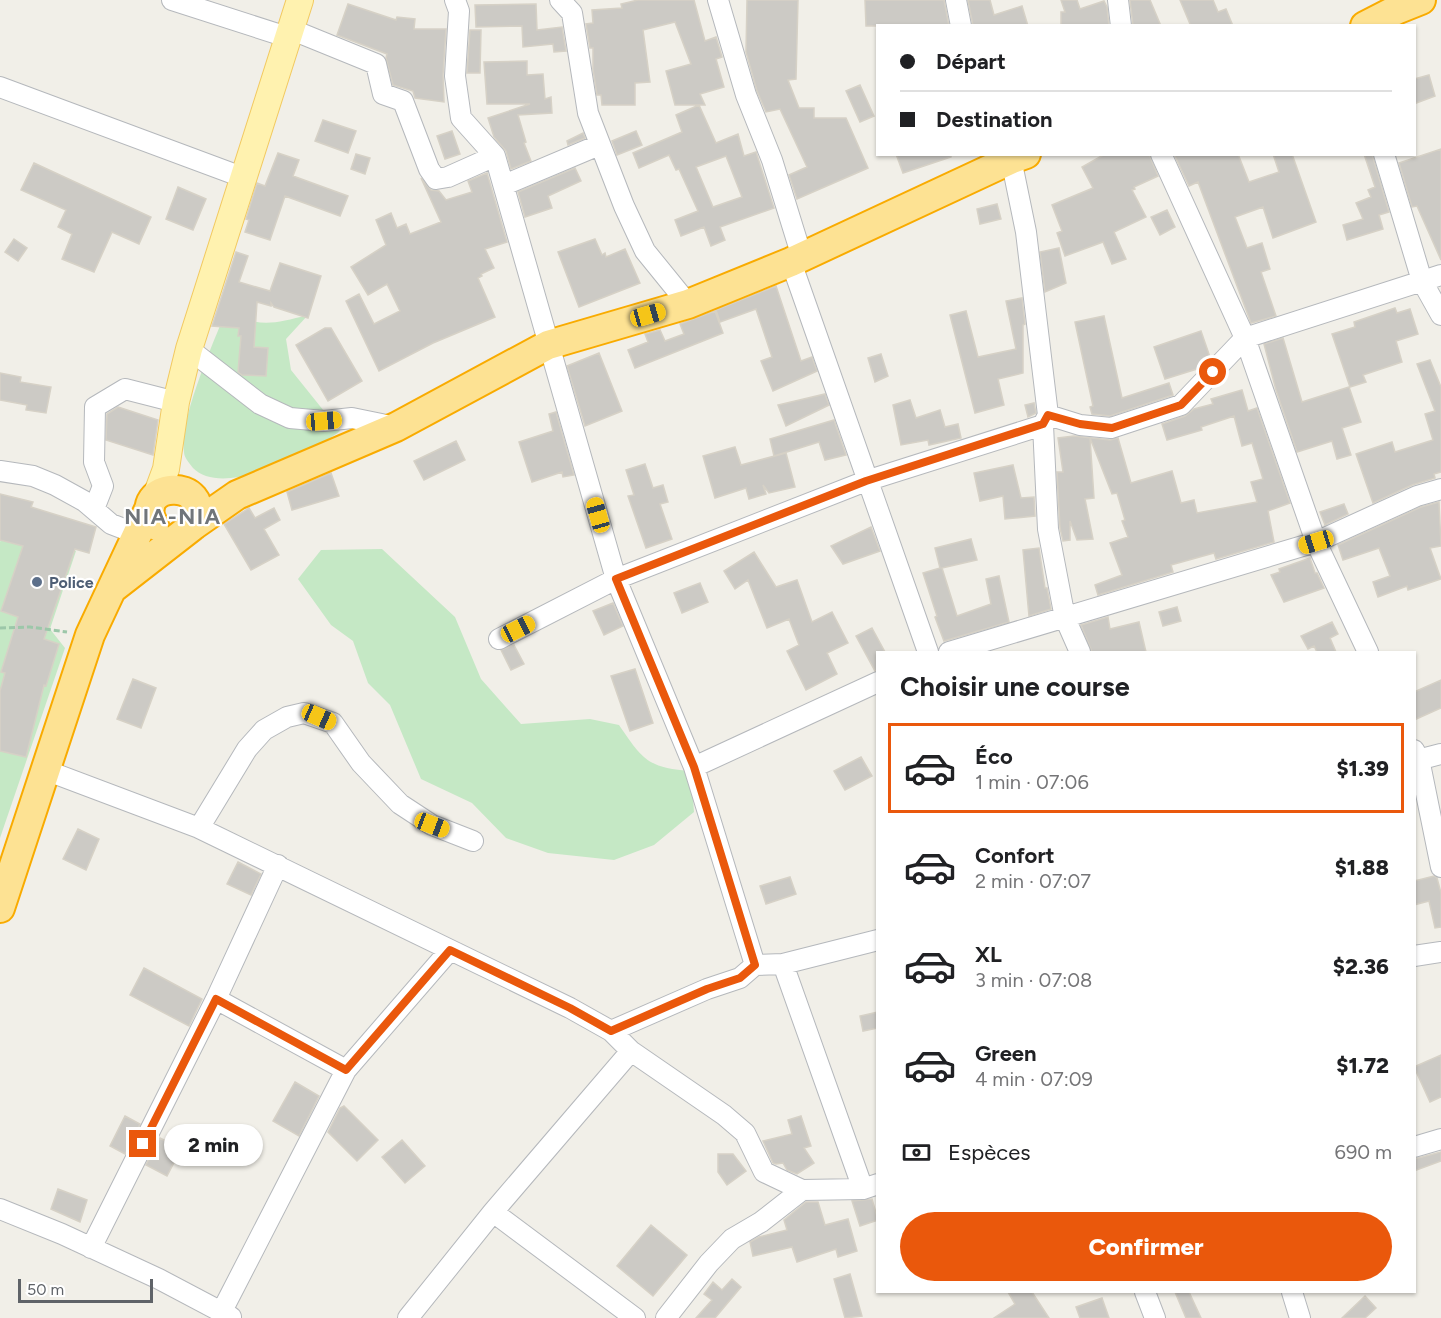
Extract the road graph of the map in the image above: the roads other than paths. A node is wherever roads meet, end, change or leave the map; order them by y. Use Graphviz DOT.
graph roads {
  1 [pos="172,0"];
  2 [pos="300,0"];
  3 [pos="455,0"];
  4 [pos="560,0"];
  5 [pos="718,0"];
  6 [pos="956,0"];
  7 [pos="1118,0"];
  8 [pos="1403,3"];
  9 [pos="961,24"];
  10 [pos="1121,24"];
  11 [pos="1368,24"];
  12 [pos="288,33"];
  13 [pos="0,87"];
  14 [pos="599,145"];
  15 [pos="495,156"];
  16 [pos="1016,156"];
  17 [pos="1162,156"];
  18 [pos="1385,156"];
  19 [pos="242,177"];
  20 [pos="504,185"];
  21 [pos="797,260"];
  22 [pos="1441,275"];
  23 [pos="1422,281"];
  24 [pos="688,304"];
  25 [pos="1441,315"];
  26 [pos="1245,338"];
  27 [pos="548,345"];
  28 [pos="189,349"];
  29 [pos="176,402"];
  30 [pos="1046,420"];
  31 [pos="396,427"];
  32 [pos="166,469"];
  33 [pos="0,471"];
  34 [pos="866,481"];
  35 [pos="1441,489"];
  36 [pos="188,493"];
  37 [pos="237,495"];
  38 [pos="153,502"];
  39 [pos="94,509"];
  40 [pos="189,529"];
  41 [pos="137,534"];
  42 [pos="1316,542"];
  43 [pos="616,579"];
  44 [pos="113,588"];
  45 [pos="1065,618"];
  46 [pos="499,639"];
  47 [pos="928,651"];
  48 [pos="952,651"];
  49 [pos="1080,651"];
  50 [pos="1368,651"];
  51 [pos="876,683"];
  52 [pos="1441,754"];
  53 [pos="1416,757"];
  54 [pos="694,767"];
  55 [pos="45,770"];
  56 [pos="199,828"];
  57 [pos="473,841"];
  58 [pos="8,855"];
  59 [pos="278,865"];
  60 [pos="1441,867"];
  61 [pos="0,908"];
  62 [pos="876,941"];
  63 [pos="450,950"];
  64 [pos="1441,952"];
  65 [pos="1416,956"];
  66 [pos="783,964"];
  67 [pos="755,965"];
  68 [pos="216,999"];
  69 [pos="611,1031"];
  70 [pos="631,1051"];
  71 [pos="346,1070"];
  72 [pos="1441,1139"];
  73 [pos="1416,1146"];
  74 [pos="870,1187"];
  75 [pos="802,1190"];
  76 [pos="0,1209"];
  77 [pos="492,1212"];
  78 [pos="91,1248"];
  79 [pos="1145,1293"];
  80 [pos="1292,1293"];
  81 [pos="228,1314"];
  82 [pos="408,1318"];
  83 [pos="635,1318"];
  84 [pos="666,1318"];
  85 [pos="1155,1318"];
  86 [pos="1300,1318"];
  1 -- 12 [label="street"];
  2 -- 12 [label="main road"];
  3 -- 15 [label="street"];
  4 -- 14 [label="street"];
  5 -- 21 [label="street"];
  6 -- 9 [label="street"];
  7 -- 10 [label="street"];
  8 -- 11 [label="highway"];
  12 -- 15 [label="street"];
  12 -- 19 [label="main road"];
  13 -- 19 [label="street"];
  14 -- 20 [label="street"];
  14 -- 24 [label="street"];
  15 -- 20 [label="street"];
  16 -- 21 [label="highway"];
  16 -- 30 [label="street"];
  17 -- 26 [label="street"];
  18 -- 23 [label="street"];
  19 -- 28 [label="main road"];
  20 -- 27 [label="street"];
  21 -- 24 [label="highway"];
  21 -- 34 [label="street"];
  22 -- 23 [label="street"];
  23 -- 25 [label="street"];
  23 -- 26 [label="street"];
  24 -- 27 [label="highway"];
  26 -- 30 [label="street"];
  26 -- 42 [label="street"];
  27 -- 31 [label="highway"];
  27 -- 43 [label="street"];
  28 -- 29 [label="main road"];
  28 -- 31 [label="street"];
  29 -- 32 [label="main road"];
  29 -- 39 [label="street"];
  30 -- 34 [label="street"];
  30 -- 45 [label="street"];
  31 -- 37 [label="highway"];
  32 -- 36 [label="main road"];
  32 -- 38 [label="main road"];
  33 -- 39 [label="street"];
  34 -- 43 [label="street"];
  34 -- 47 [label="street"];
  35 -- 42 [label="street"];
  36 -- 37 [label="highway"];
  36 -- 38 [label="highway"];
  36 -- 40 [label="highway"];
  37 -- 40 [label="highway"];
  38 -- 40 [label="highway"];
  38 -- 41 [label="highway"];
  39 -- 41 [label="street"];
  40 -- 44 [label="highway"];
  41 -- 44 [label="highway"];
  42 -- 45 [label="street"];
  42 -- 50 [label="street"];
  43 -- 46 [label="street"];
  43 -- 54 [label="street"];
  44 -- 55 [label="highway"];
  45 -- 48 [label="street"];
  45 -- 49 [label="street"];
  51 -- 54 [label="street"];
  52 -- 53 [label="street"];
  53 -- 60 [label="street"];
  54 -- 67 [label="street"];
  55 -- 56 [label="street"];
  55 -- 58 [label="highway"];
  56 -- 57 [label="street"];
  56 -- 59 [label="street"];
  58 -- 61 [label="highway"];
  59 -- 63 [label="street"];
  59 -- 68 [label="street"];
  62 -- 66 [label="street"];
  63 -- 69 [label="street"];
  63 -- 71 [label="street"];
  64 -- 65 [label="street"];
  66 -- 67 [label="street"];
  66 -- 74 [label="street"];
  67 -- 69 [label="street"];
  68 -- 71 [label="street"];
  68 -- 78 [label="street"];
  69 -- 70 [label="street"];
  70 -- 75 [label="street"];
  70 -- 77 [label="street"];
  71 -- 81 [label="street"];
  72 -- 73 [label="street"];
  74 -- 75 [label="street"];
  75 -- 84 [label="street"];
  76 -- 78 [label="street"];
  77 -- 82 [label="street"];
  77 -- 83 [label="street"];
  78 -- 81 [label="street"];
  79 -- 85 [label="street"];
  80 -- 86 [label="street"];
}
